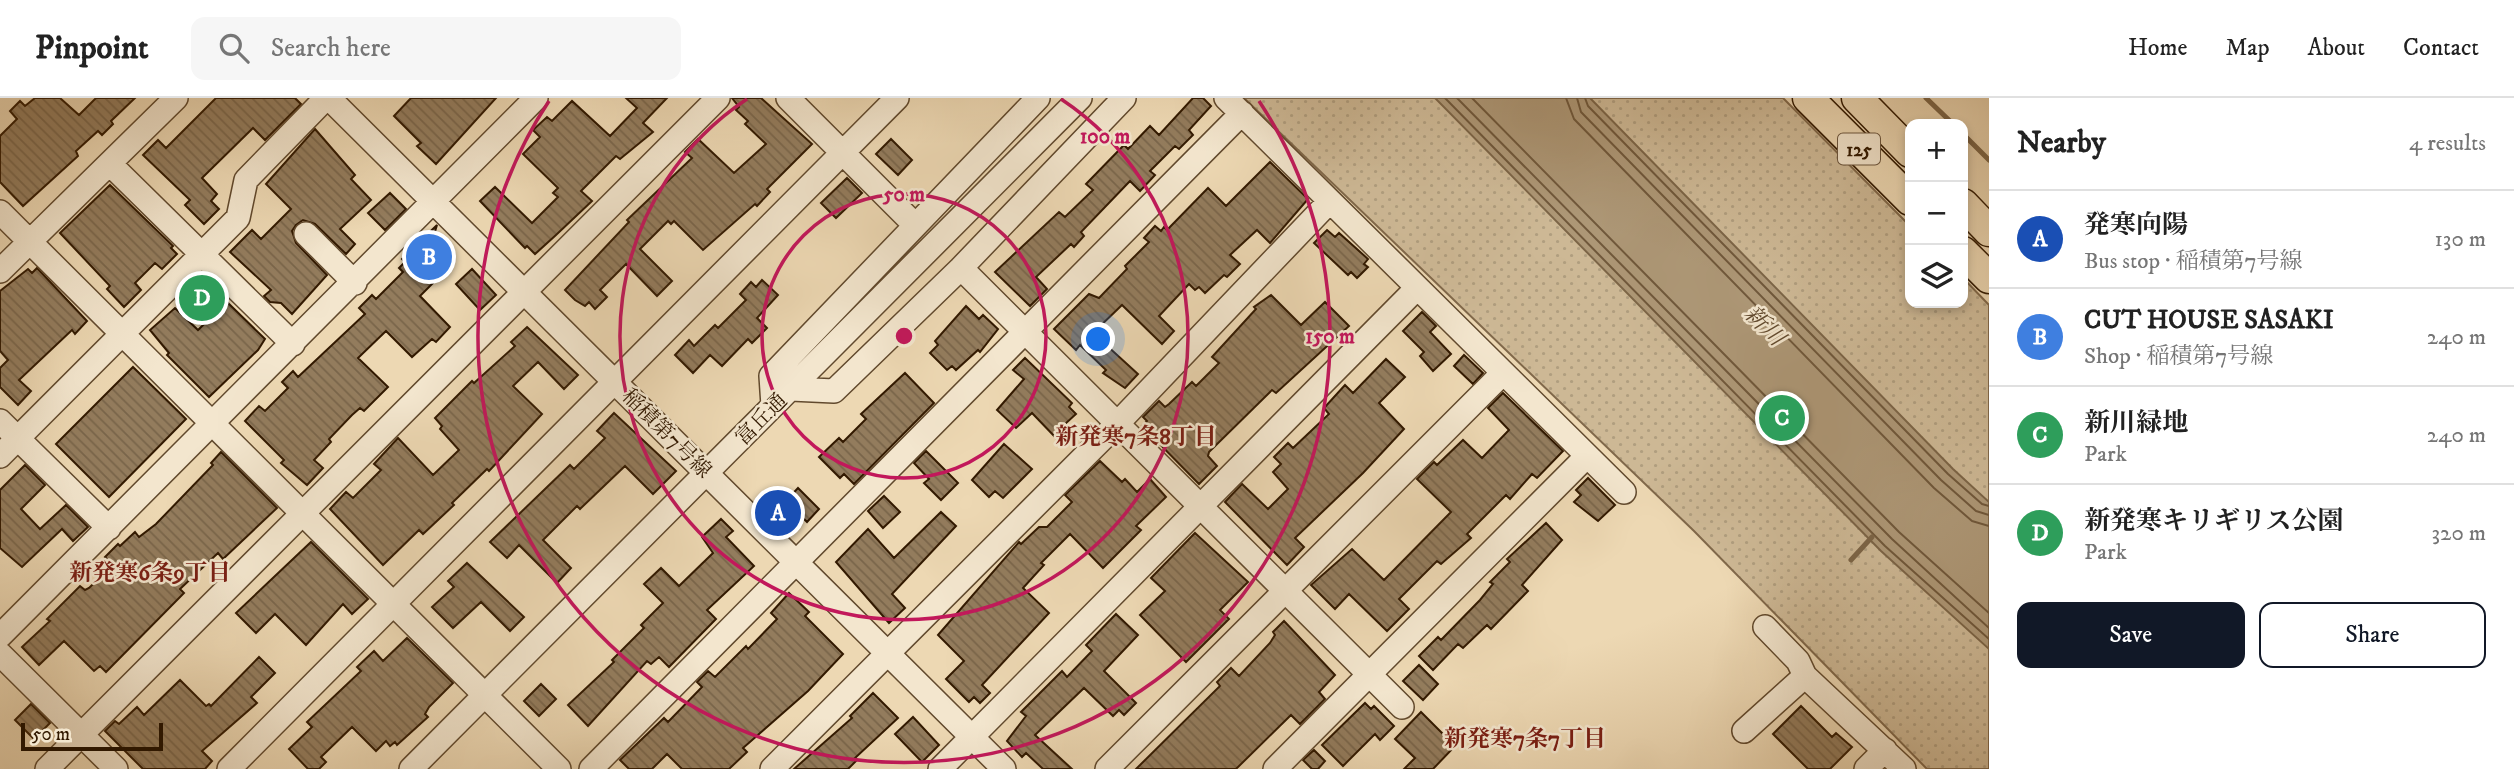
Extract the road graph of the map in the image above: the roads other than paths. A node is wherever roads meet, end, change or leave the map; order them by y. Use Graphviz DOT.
graph roads {
  1 [pos="176,98"];
  2 [pos="537,98"];
  3 [pos="718,98"];
  4 [pos="788,98"];
  5 [pos="897,98"];
  6 [pos="1038,98"];
  7 [pos="1080,98"];
  8 [pos="1124,98"];
  9 [pos="1808,98"];
  10 [pos="1857,98"];
  11 [pos="337,101"];
  12 [pos="1234,106"];
  13 [pos="1905,147"];
  14 [pos="843,151"];
  15 [pos="110,164"];
  16 [pos="1905,195"];
  17 [pos="1330,201"];
  18 [pos="434,203"];
  19 [pos="1968,209"];
  20 [pos="0,212"];
  21 [pos="914,223"];
  22 [pos="1989,231"];
  23 [pos="306,234"];
  24 [pos="30,241"];
  25 [pos="203,254"];
  26 [pos="1968,257"];
  27 [pos="961,268"];
  28 [pos="0,271"];
  29 [pos="1989,278"];
  30 [pos="355,283"];
  31 [pos="1418,288"];
  32 [pos="523,293"];
  33 [pos="1024,332"];
  34 [pos="122,335"];
  35 [pos="293,344"];
  36 [pos="1503,373"];
  37 [pos="617,382"];
  38 [pos="791,389"];
  39 [pos="773,406"];
  40 [pos="0,421"];
  41 [pos="212,425"];
  42 [pos="1116,425"];
  43 [pos="17,440"];
  44 [pos="0,456"];
  45 [pos="1587,456"];
  46 [pos="707,473"];
  47 [pos="1624,492"];
  48 [pos="1199,507"];
  49 [pos="302,514"];
  50 [pos="109,528"];
  51 [pos="797,565"];
  52 [pos="1284,592"];
  53 [pos="393,605"];
  54 [pos="1765,627"];
  55 [pos="0,636"];
  56 [pos="886,653"];
  57 [pos="0,654"];
  58 [pos="1368,676"];
  59 [pos="1805,676"];
  60 [pos="487,694"];
  61 [pos="1402,707"];
  62 [pos="1744,731"];
  63 [pos="81,735"];
  64 [pos="972,737"];
  65 [pos="1885,750"];
  66 [pos="47,769"];
  67 [pos="116,769"];
  68 [pos="229,769"];
  69 [pos="411,769"];
  70 [pos="559,769"];
  71 [pos="591,769"];
  72 [pos="772,769"];
  73 [pos="940,769"];
  74 [pos="1004,769"];
  75 [pos="1107,769"];
  76 [pos="1275,769"];
  77 [pos="1866,769"];
  78 [pos="1904,769"];
  1 -- 15 [label="street"];
  2 -- 18 [label="street"];
  3 -- 32 [label="street"];
  4 -- 14 [label="street"];
  5 -- 14 [label="street"];
  6 -- 21 [label="street"];
  7 -- 38 [label="street, 富丘通"];
  8 -- 27 [label="street"];
  9 -- 16 [label="main road, 125"];
  10 -- 13 [label="main road, 125"];
  11 -- 18 [label="street, 稲積第7号線"];
  11 -- 25 [label="street"];
  12 -- 17 [label="street"];
  12 -- 33 [label="street"];
  14 -- 21 [label="street"];
  14 -- 37 [label="street"];
  15 -- 24 [label="street"];
  15 -- 25 [label="street"];
  17 -- 31 [label="street"];
  17 -- 42 [label="street"];
  18 -- 30 [label="street"];
  18 -- 32 [label="street, 稲積第7号線"];
  19 -- 22 [label="main road"];
  20 -- 24 [label="street"];
  21 -- 39 [label="street"];
  23 -- 30 [label="street"];
  24 -- 28 [label="street"];
  24 -- 34 [label="street"];
  25 -- 34 [label="street"];
  25 -- 35 [label="street"];
  26 -- 29 [label="main road"];
  27 -- 33 [label="street"];
  27 -- 38 [label="street"];
  30 -- 35 [label="street"];
  31 -- 36 [label="street"];
  31 -- 48 [label="street"];
  32 -- 37 [label="street, 稲積第7号線"];
  32 -- 49 [label="street"];
  33 -- 42 [label="street"];
  33 -- 51 [label="street"];
  34 -- 41 [label="street"];
  34 -- 43 [label="street"];
  35 -- 41 [label="street"];
  36 -- 45 [label="street"];
  36 -- 52 [label="street"];
  37 -- 46 [label="street, 稲積第7号線"];
  37 -- 53 [label="street"];
  38 -- 39 [label="street, 富丘通"];
  39 -- 46 [label="street, 富丘通"];
  40 -- 43 [label="street"];
  41 -- 49 [label="street"];
  41 -- 50 [label="street"];
  42 -- 48 [label="street"];
  42 -- 56 [label="street"];
  43 -- 44 [label="street"];
  43 -- 50 [label="street"];
  45 -- 47 [label="street"];
  45 -- 58 [label="street"];
  46 -- 51 [label="street, 稲積第7号線"];
  46 -- 60 [label="street, 富丘通"];
  48 -- 52 [label="street"];
  48 -- 64 [label="street"];
  49 -- 53 [label="street"];
  49 -- 63 [label="street"];
  50 -- 55 [label="street"];
  51 -- 56 [label="street, 稲積第7号線"];
  51 -- 71 [label="street"];
  52 -- 58 [label="street"];
  52 -- 75 [label="street"];
  53 -- 60 [label="street"];
  53 -- 68 [label="street"];
  54 -- 59 [label="street"];
  56 -- 64 [label="street, 稲積第7号線"];
  56 -- 72 [label="street"];
  57 -- 63 [label="street"];
  58 -- 61 [label="street"];
  58 -- 76 [label="street"];
  59 -- 62 [label="street"];
  59 -- 65 [label="street"];
  60 -- 69 [label="street, 富丘通"];
  60 -- 70 [label="street"];
  63 -- 66 [label="street"];
  63 -- 67 [label="street"];
  64 -- 73 [label="street"];
  64 -- 74 [label="street, 稲積第7号線"];
  65 -- 77 [label="street"];
  65 -- 78 [label="street"];
}
